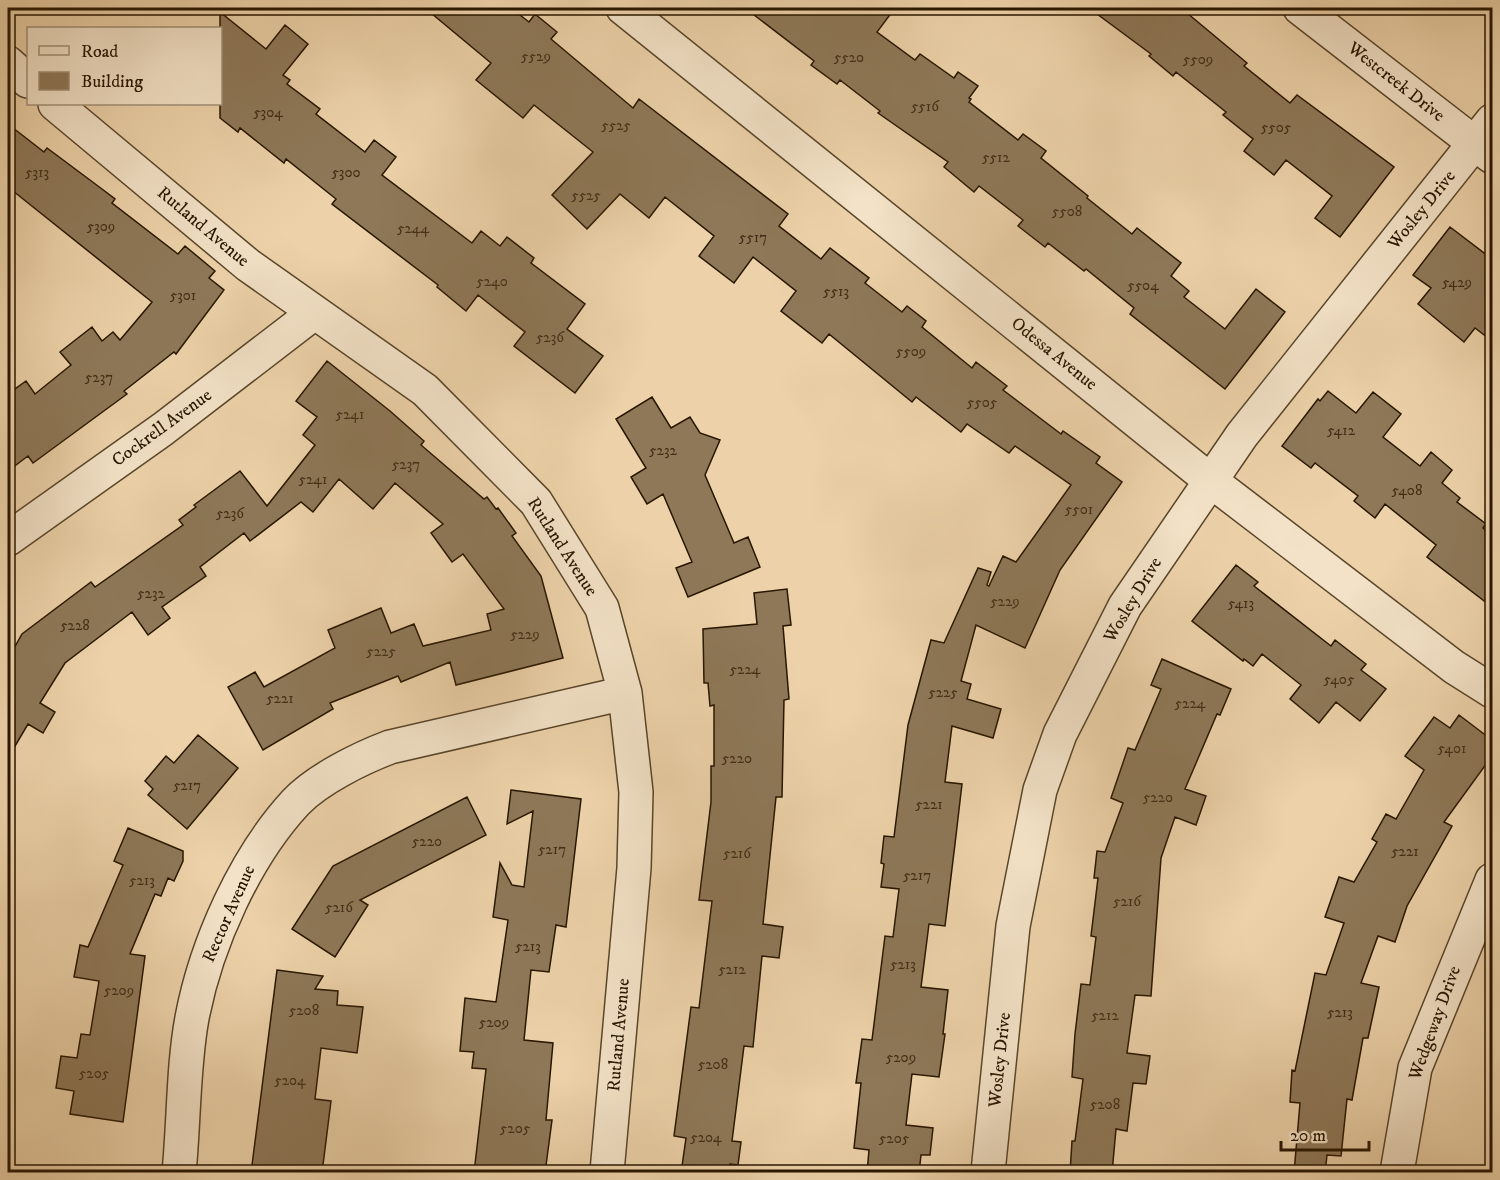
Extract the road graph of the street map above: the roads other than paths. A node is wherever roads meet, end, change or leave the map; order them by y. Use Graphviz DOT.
graph roads {
  1 [pos="623,8"];
  2 [pos="1300,8"];
  3 [pos="8,63"];
  4 [pos="27,80"];
  5 [pos="57,105"];
  6 [pos="1487,140"];
  7 [pos="314,313"];
  8 [pos="1212,481"];
  9 [pos="8,539"];
  10 [pos="1492,691"];
  11 [pos="625,693"];
  12 [pos="1492,880"];
  13 [pos="179,1173"];
  14 [pos="607,1173"];
  15 [pos="988,1173"];
  16 [pos="1396,1173"];
  1 -- 8 [label="street, Odessa Avenue"];
  2 -- 6 [label="street, Westcreek Drive"];
  3 -- 4 [label="street"];
  5 -- 7 [label="street, Rutland Avenue"];
  6 -- 8 [label="street, Wosley Drive"];
  7 -- 9 [label="street, Cockrell Avenue"];
  7 -- 11 [label="street, Rutland Avenue"];
  8 -- 10 [label="street, Odessa Avenue"];
  8 -- 15 [label="street, Wosley Drive"];
  11 -- 13 [label="street, Rector Avenue"];
  11 -- 14 [label="street, Rutland Avenue"];
  12 -- 16 [label="street, Wedgeway Drive"];
}
